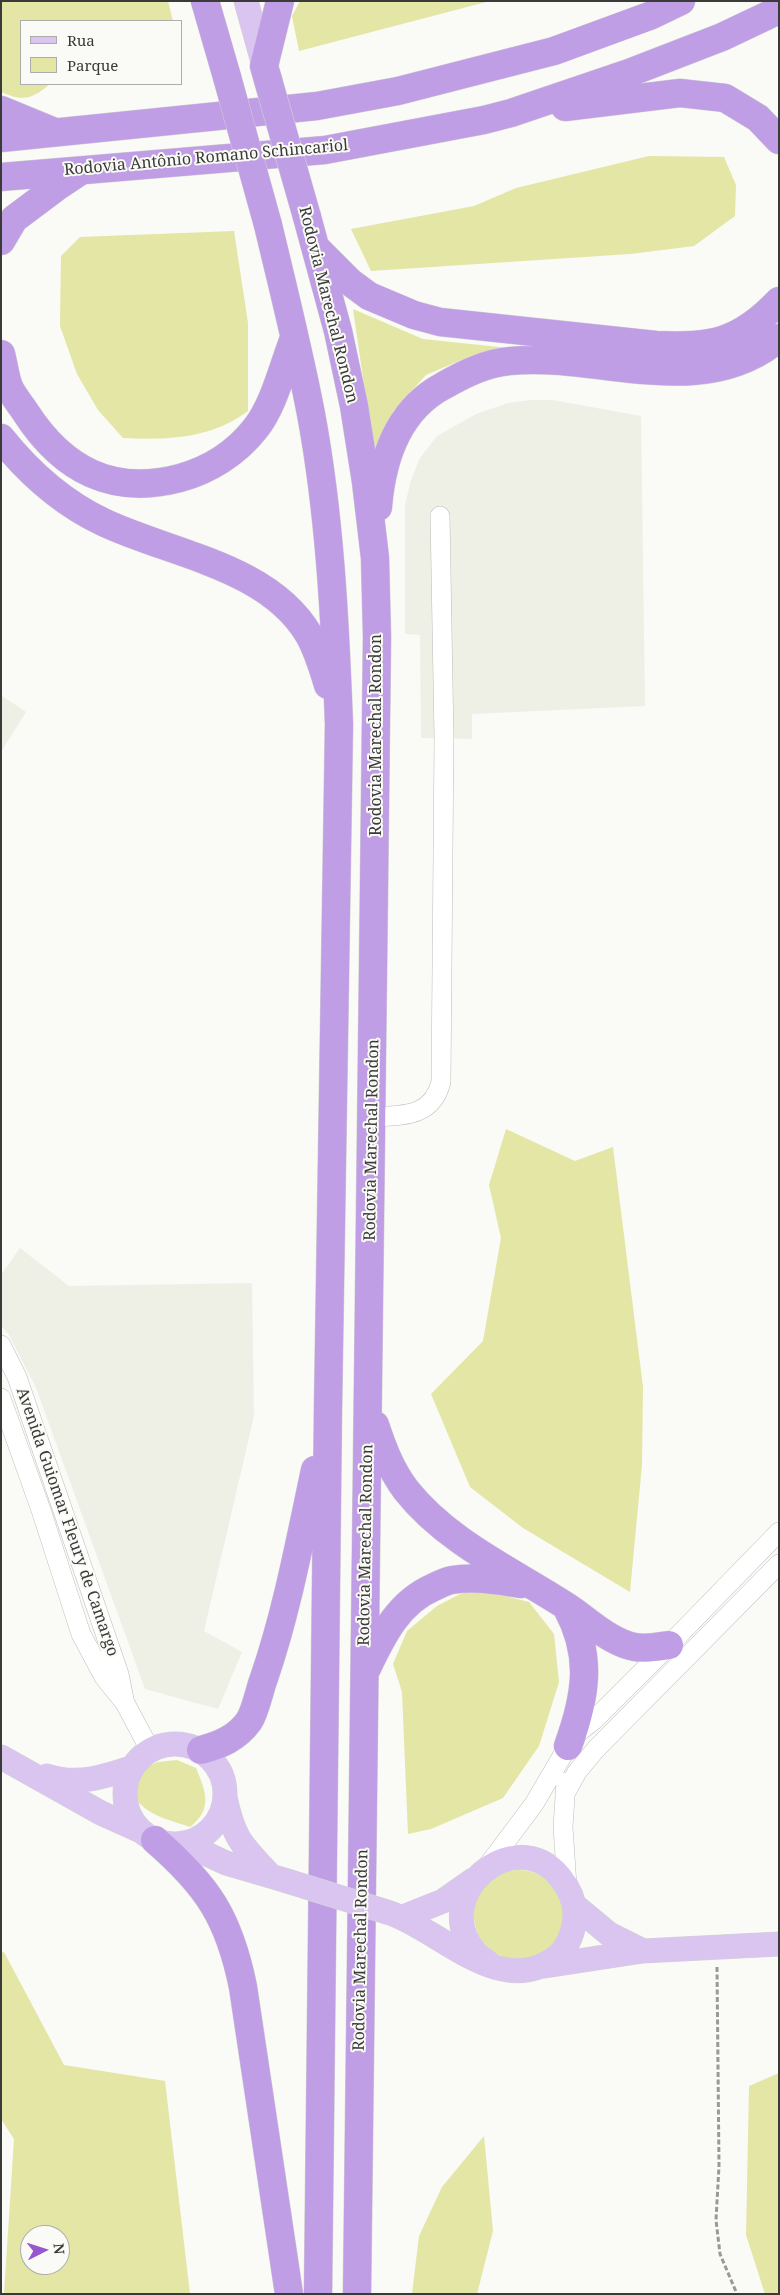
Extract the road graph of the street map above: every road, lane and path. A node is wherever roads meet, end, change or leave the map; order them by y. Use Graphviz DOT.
graph roads {
  1 [pos="205,1"];
  2 [pos="246,1"];
  3 [pos="280,1"];
  4 [pos="681,1"];
  5 [pos="779,10"];
  6 [pos="266,73"];
  7 [pos="1,110"];
  8 [pos="511,113"];
  9 [pos="61,134"];
  10 [pos="1,138"];
  11 [pos="779,140"];
  12 [pos="83,170"];
  13 [pos="1,177"];
  14 [pos="1,241"];
  15 [pos="314,245"];
  16 [pos="779,301"];
  17 [pos="294,338"];
  18 [pos="779,338"];
  19 [pos="1,354"];
  20 [pos="1,438"];
  21 [pos="440,516"];
  22 [pos="374,558"];
  23 [pos="339,724"];
  24 [pos="372,1117"];
  25 [pos="1,1345"];
  26 [pos="1,1398"];
  27 [pos="368,1402"];
  28 [pos="328,1408"];
  29 [pos="51,1477"];
  30 [pos="32,1484"];
  31 [pos="779,1532"];
  32 [pos="74,1544"];
  33 [pos="54,1552"];
  34 [pos="779,1564"];
  35 [pos="529,1585"];
  36 [pos="566,1606"];
  37 [pos="669,1646"];
  38 [pos="365,1674"];
  39 [pos="125,1703"];
  40 [pos="570,1742"];
  41 [pos="150,1750"];
  42 [pos="201,1750"];
  43 [pos="1,1757"];
  44 [pos="132,1767"];
  45 [pos="25,1769"];
  46 [pos="565,1794"];
  47 [pos="225,1797"];
  48 [pos="149,1836"];
  49 [pos="183,1844"];
  50 [pos="480,1874"];
  51 [pos="277,1877"];
  52 [pos="571,1895"];
  53 [pos="396,1915"];
  54 [pos="779,1939"];
  55 [pos="779,1944"];
  56 [pos="716,1947"];
  57 [pos="643,1951"];
  58 [pos="490,1965"];
  59 [pos="545,1966"];
  60 [pos="289,2294"];
  61 [pos="318,2294"];
  62 [pos="357,2294"];
  63 [pos="737,2294"];
  1 -- 17 [label="highway, bridge"];
  2 -- 6 [label="main road, Rodovia Marechal Rondon"];
  3 -- 6 [label="highway"];
  4 -- 9 [label="highway"];
  5 -- 8 [label="highway, Rodovia Antônio Romano Schincariol"];
  6 -- 15 [label="highway, Rodovia Marechal Rondon, bridge"];
  7 -- 9 [label="highway"];
  8 -- 11 [label="highway"];
  8 -- 12 [label="highway, Rodovia Antônio Romano Schincariol"];
  9 -- 10 [label="highway"];
  12 -- 13 [label="highway, Rodovia Antônio Romano Schincariol"];
  12 -- 14 [label="highway"];
  15 -- 16 [label="highway"];
  15 -- 22 [label="highway, Rodovia Marechal Rondon"];
  17 -- 19 [label="highway"];
  17 -- 23 [label="highway"];
  18 -- 22 [label="highway"];
  20 -- 23 [label="highway"];
  21 -- 24 [label="street"];
  22 -- 24 [label="highway, Rodovia Marechal Rondon"];
  23 -- 28 [label="highway"];
  24 -- 27 [label="highway, Rodovia Marechal Rondon"];
  25 -- 29 [label="street, Avenida Guiomar Fleury de Camargo"];
  26 -- 30 [label="street"];
  27 -- 35 [label="highway"];
  27 -- 38 [label="highway, Rodovia Marechal Rondon"];
  28 -- 42 [label="highway"];
  28 -- 61 [label="highway"];
  29 -- 30 [label="street"];
  29 -- 32 [label="street, Avenida Guiomar Fleury de Camargo"];
  30 -- 33 [label="street"];
  31 -- 37 [label="street"];
  32 -- 33 [label="street"];
  32 -- 39 [label="street, Avenida Guiomar Fleury de Camargo"];
  33 -- 39 [label="street"];
  34 -- 46 [label="street"];
  35 -- 36 [label="highway"];
  35 -- 38 [label="highway"];
  36 -- 37 [label="highway"];
  36 -- 40 [label="highway"];
  37 -- 40 [label="street"];
  38 -- 62 [label="highway, Rodovia Marechal Rondon"];
  39 -- 41 [label="street"];
  40 -- 46 [label="street"];
  40 -- 50 [label="street"];
  41 -- 42 [label="main road"];
  41 -- 44 [label="main road"];
  42 -- 47 [label="main road"];
  43 -- 45 [label="main road"];
  44 -- 45 [label="main road"];
  44 -- 48 [label="main road"];
  45 -- 48 [label="main road"];
  46 -- 52 [label="street"];
  47 -- 49 [label="main road"];
  47 -- 51 [label="main road"];
  48 -- 49 [label="main road"];
  48 -- 60 [label="highway"];
  49 -- 51 [label="main road"];
  50 -- 52 [label="main road"];
  50 -- 53 [label="main road"];
  50 -- 58 [label="main road"];
  51 -- 53 [label="main road, bridge"];
  52 -- 57 [label="main road"];
  52 -- 59 [label="main road"];
  53 -- 58 [label="main road"];
  54 -- 55 [label="street"];
  55 -- 56 [label="main road"];
  56 -- 57 [label="main road"];
  56 -- 63 [label="path"];
  57 -- 59 [label="main road"];
  58 -- 59 [label="main road"];
}
